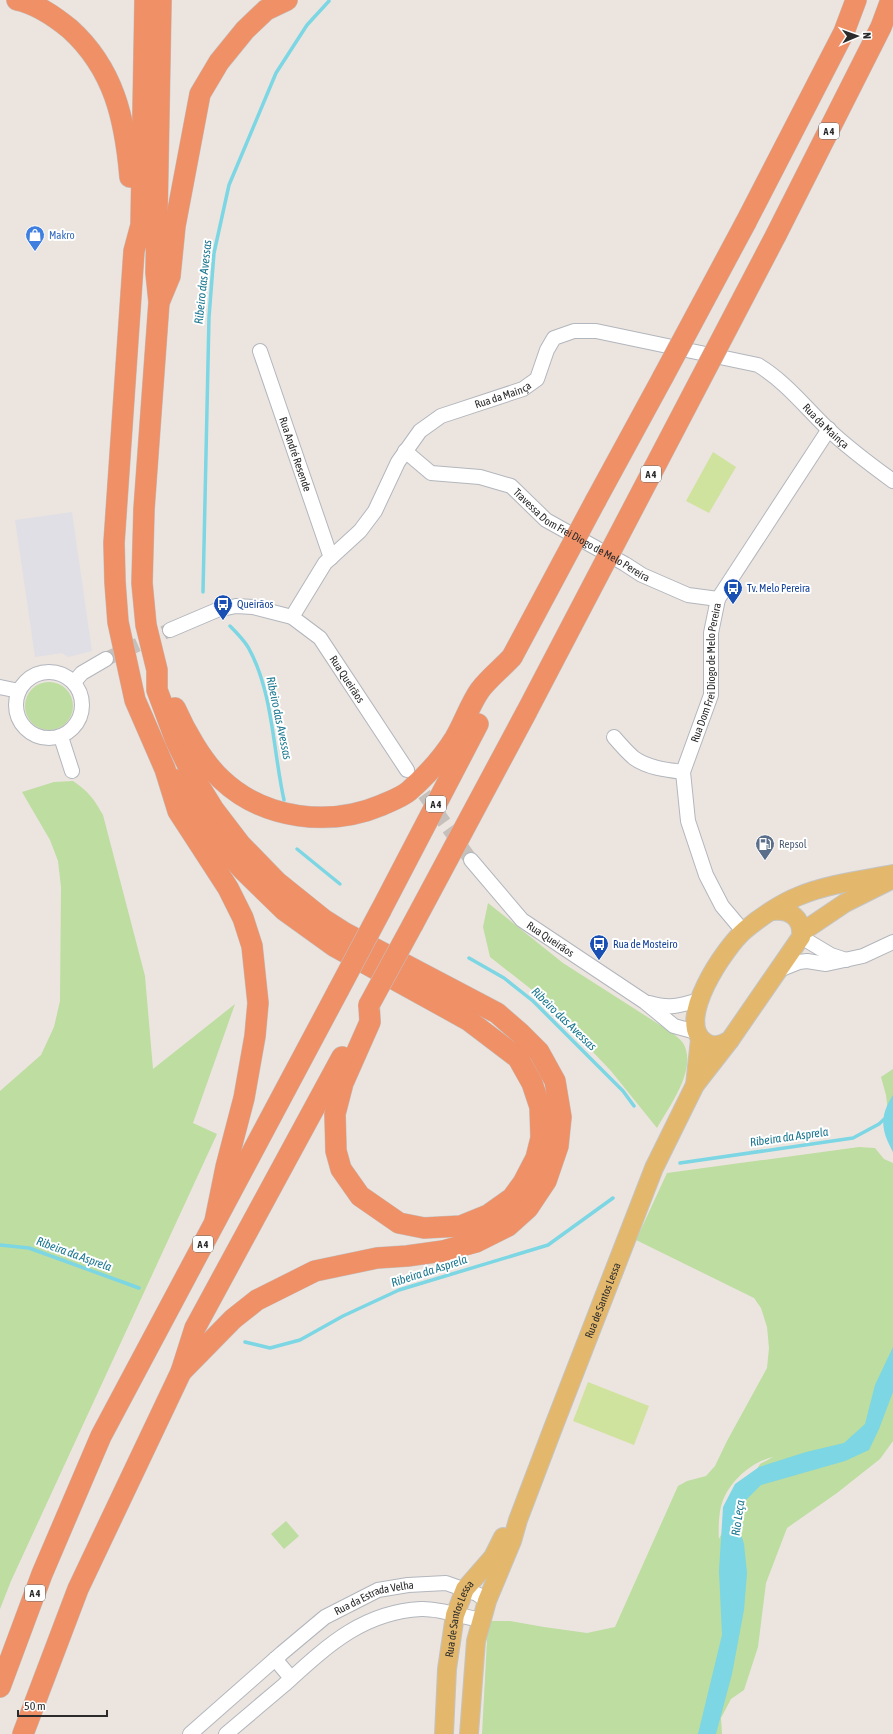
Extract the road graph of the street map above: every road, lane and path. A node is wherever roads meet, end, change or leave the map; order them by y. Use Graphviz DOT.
graph roads {
  1 [pos="17,0"];
  2 [pos="287,0"];
  3 [pos="856,0"];
  4 [pos="891,0"];
  5 [pos="153,7"];
  6 [pos="134,251"];
  7 [pos="159,302"];
  8 [pos="260,351"];
  9 [pos="829,430"];
  10 [pos="405,451"];
  11 [pos="893,481"];
  12 [pos="331,558"];
  13 [pos="718,598"];
  14 [pos="292,616"];
  15 [pos="170,630"];
  16 [pos="106,659"];
  17 [pos="157,670"];
  18 [pos="74,682"];
  19 [pos="0,687"];
  20 [pos="19,691"];
  21 [pos="486,694"];
  22 [pos="61,737"];
  23 [pos="614,737"];
  24 [pos="165,769"];
  25 [pos="407,770"];
  26 [pos="72,771"];
  27 [pos="683,772"];
  28 [pos="471,860"];
  29 [pos="893,874"];
  30 [pos="893,879"];
  31 [pos="773,911"];
  32 [pos="820,920"];
  33 [pos="743,931"];
  34 [pos="801,934"];
  35 [pos="893,942"];
  36 [pos="818,947"];
  37 [pos="846,960"];
  38 [pos="779,970"];
  39 [pos="699,1000"];
  40 [pos="645,1002"];
  41 [pos="369,1005"];
  42 [pos="698,1036"];
  43 [pos="730,1040"];
  44 [pos="695,1085"];
  45 [pos="215,1221"];
  46 [pos="181,1372"];
  47 [pos="518,1520"];
  48 [pos="465,1589"];
  49 [pos="487,1600"];
  50 [pos="455,1616"];
  51 [pos="481,1620"];
  52 [pos="275,1659"];
  53 [pos="291,1678"];
  54 [pos="0,1687"];
  55 [pos="23,1734"];
  56 [pos="190,1734"];
  57 [pos="226,1734"];
  58 [pos="444,1734"];
  59 [pos="470,1734"];
  1 -- 6 [label="highway"];
  2 -- 7 [label="highway"];
  3 -- 21 [label="highway, bridge"];
  4 -- 41 [label="highway, A 4, bridge"];
  5 -- 6 [label="highway"];
  5 -- 7 [label="highway"];
  6 -- 24 [label="highway"];
  7 -- 17 [label="highway"];
  8 -- 12 [label="street, Rua André Resende"];
  9 -- 10 [label="street, Rua da Mainça"];
  9 -- 11 [label="street, Rua da Mainça"];
  9 -- 13 [label="street, Rua Dom Frei Diogo de Melo Pereira"];
  10 -- 12 [label="street, Rua da Mainça"];
  10 -- 13 [label="street, Travessa Dom Frei Diogo de Melo Pereira"];
  12 -- 14 [label="street, Rua da Mainça"];
  13 -- 27 [label="street, Rua Dom Frei Diogo de Melo Pereira"];
  14 -- 15 [label="street"];
  14 -- 25 [label="street, Rua Queirãos"];
  16 -- 18 [label="street"];
  17 -- 21 [label="highway"];
  17 -- 46 [label="highway"];
  18 -- 20 [label="street"];
  18 -- 22 [label="street"];
  19 -- 20 [label="street"];
  20 -- 22 [label="street"];
  21 -- 45 [label="highway, A 4, bridge"];
  22 -- 26 [label="street"];
  23 -- 27 [label="street"];
  24 -- 41 [label="highway"];
  24 -- 45 [label="highway"];
  27 -- 33 [label="street, Rua Dom Frei Diogo de Melo Pereira"];
  28 -- 40 [label="street, Rua Queirãos"];
  29 -- 31 [label="main road, Rua de Santos Lessa"];
  30 -- 32 [label="main road"];
  31 -- 33 [label="main road, Rua de Santos Lessa"];
  31 -- 34 [label="main road"];
  32 -- 34 [label="main road"];
  32 -- 36 [label="street"];
  33 -- 39 [label="main road, Rua de Santos Lessa"];
  34 -- 36 [label="street"];
  34 -- 38 [label="main road, Rua de Santos Lessa"];
  35 -- 37 [label="street"];
  36 -- 37 [label="street"];
  37 -- 38 [label="street"];
  38 -- 43 [label="main road, Rua de Santos Lessa"];
  39 -- 40 [label="street, Rua Queirãos"];
  39 -- 42 [label="main road, Rua de Santos Lessa"];
  40 -- 42 [label="street, Rua Queirãos"];
  41 -- 46 [label="highway, A 4"];
  42 -- 43 [label="main road"];
  42 -- 44 [label="main road, Rua de Santos Lessa"];
  43 -- 44 [label="main road, Rua de Santos Lessa"];
  44 -- 47 [label="main road, Rua de Santos Lessa"];
  45 -- 54 [label="highway, A 4"];
  46 -- 55 [label="highway, A 4"];
  47 -- 48 [label="main road, Rua de Santos Lessa"];
  47 -- 49 [label="main road, Rua de Santos Lessa"];
  48 -- 49 [label="street, Rua da Estrada Velha"];
  48 -- 50 [label="main road, Rua de Santos Lessa"];
  48 -- 52 [label="street, Rua da Estrada Velha"];
  49 -- 51 [label="main road, Rua de Santos Lessa"];
  50 -- 51 [label="street, Rua da Estrada Velha"];
  50 -- 53 [label="street, Rua da Estrada Velha"];
  50 -- 58 [label="main road, Rua de Santos Lessa"];
  51 -- 59 [label="main road, Rua de Santos Lessa"];
  52 -- 53 [label="street"];
  52 -- 56 [label="street, Rua da Estrada Velha"];
  53 -- 57 [label="street, Rua da Estrada Velha"];
}
